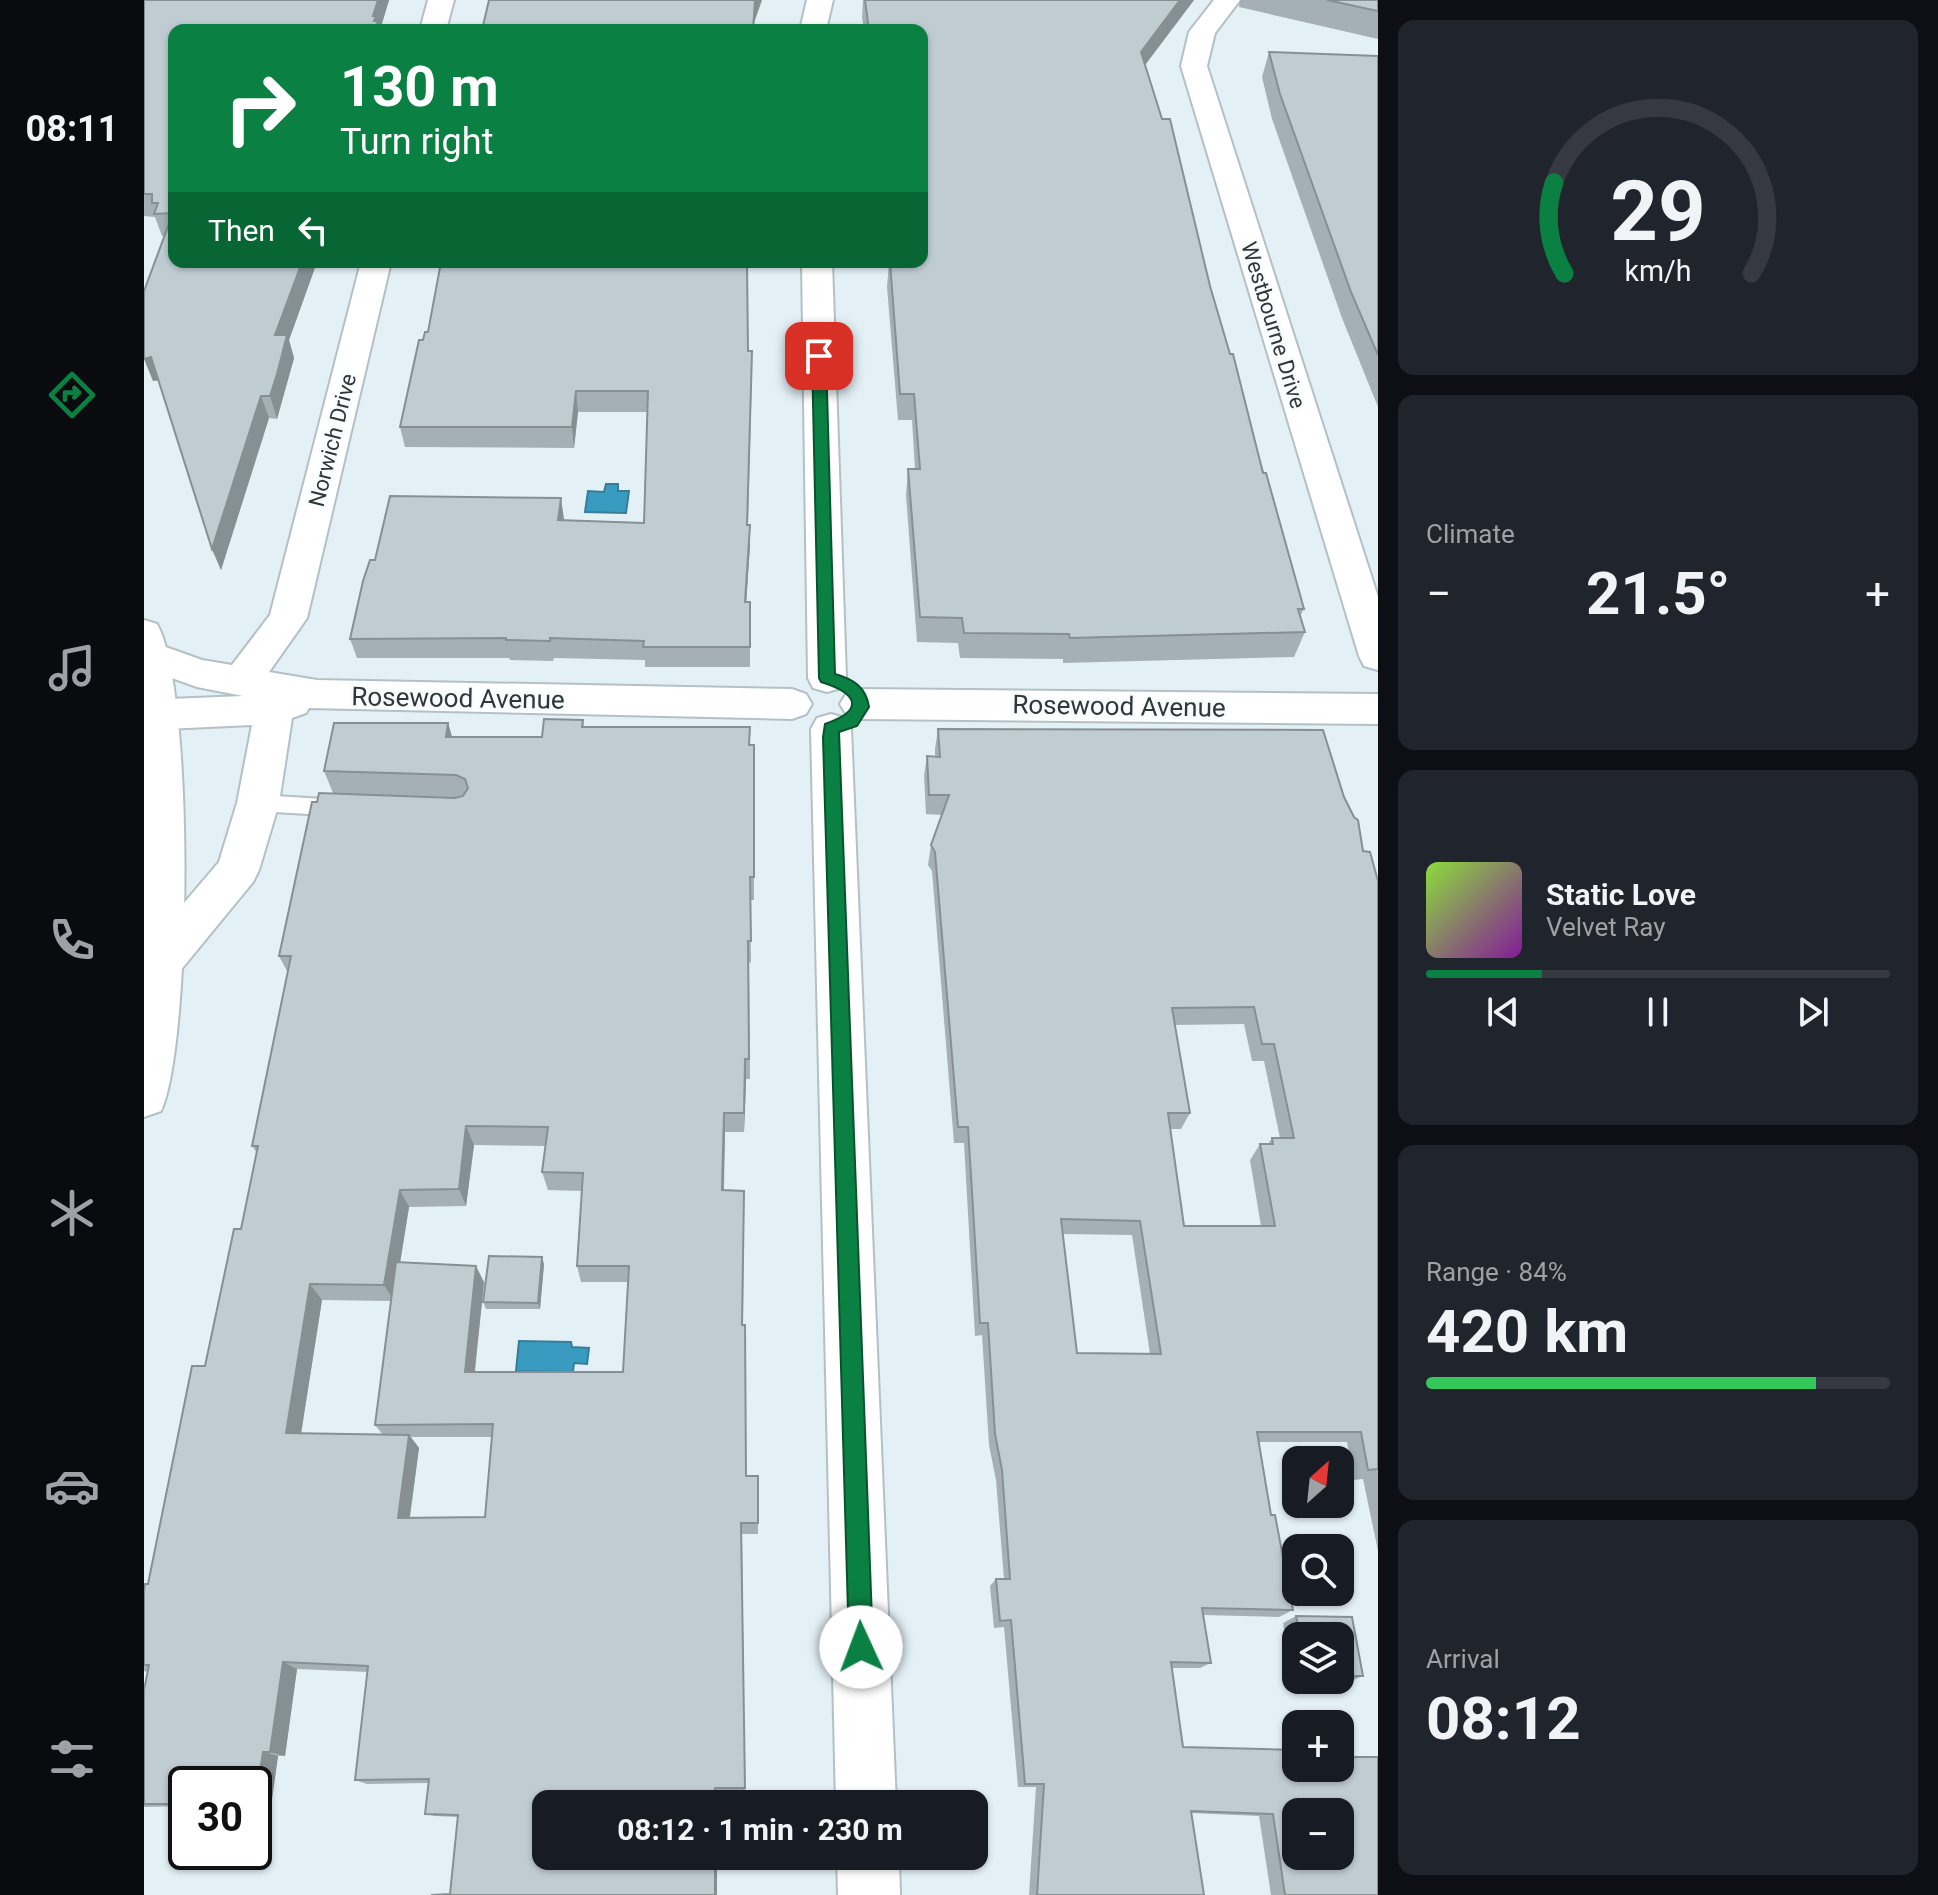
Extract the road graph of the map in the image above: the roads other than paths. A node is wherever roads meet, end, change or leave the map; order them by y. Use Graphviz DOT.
graph roads {
  1 [pos="441,0"];
  2 [pos="820,0"];
  3 [pos="1227,0"];
  4 [pos="435,24"];
  5 [pos="814,24"];
  6 [pos="375,268"];
  7 [pos="817,268"];
  8 [pos="288,618"];
  9 [pos="146,645"];
  10 [pos="1378,656"];
  11 [pos="241,681"];
  12 [pos="317,695"];
  13 [pos="274,709"];
  14 [pos="1378,709"];
  15 [pos="828,712"];
  16 [pos="150,714"];
  17 [pos="258,803"];
  18 [pos="358,808"];
  19 [pos="159,964"];
  20 [pos="144,1096"];
  21 [pos="866,1790"];
  22 [pos="868,1870"];
  23 [pos="869,1895"];
  1 -- 4 [label="street"];
  2 -- 5 [label="street"];
  3 -- 10 [label="street, Westbourne Drive"];
  6 -- 8 [label="street, Norwich Drive"];
  7 -- 15 [label="street"];
  8 -- 11 [label="street, Norwich Drive"];
  8 -- 12 [label="street"];
  9 -- 11 [label="street, Rosewood Avenue"];
  9 -- 16 [label="street"];
  11 -- 12 [label="street, Rosewood Avenue"];
  12 -- 13 [label="street, Rosewood Avenue"];
  12 -- 15 [label="street, Rosewood Avenue"];
  13 -- 16 [label="street, Rosewood Avenue"];
  13 -- 17 [label="street"];
  14 -- 15 [label="street, Rosewood Avenue"];
  15 -- 21 [label="street"];
  16 -- 19 [label="street"];
  17 -- 18 [label="lane"];
  17 -- 19 [label="street"];
  19 -- 20 [label="street"];
  22 -- 23 [label="street"];
}
